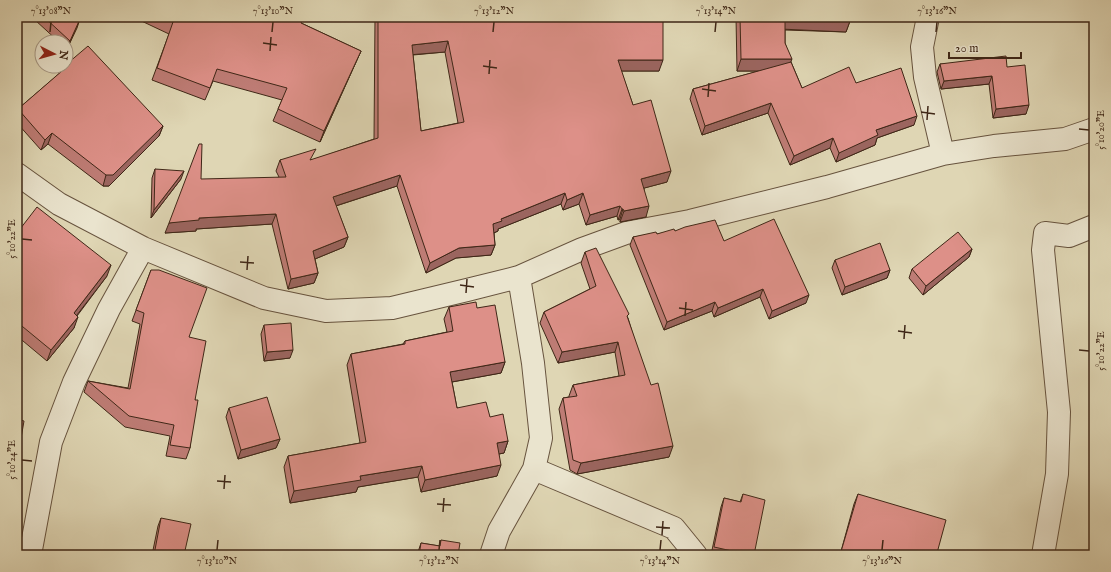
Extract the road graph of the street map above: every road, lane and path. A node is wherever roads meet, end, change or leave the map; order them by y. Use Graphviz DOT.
graph roads {
  1 [pos="928,17"];
  2 [pos="1094,129"];
  3 [pos="943,154"];
  4 [pos="17,174"];
  5 [pos="1094,226"];
  6 [pos="143,248"];
  7 [pos="519,277"];
  8 [pos="534,469"];
  9 [pos="30,555"];
  10 [pos="491,555"];
  11 [pos="696,555"];
  12 [pos="1043,555"];
  1 -- 3 [label="street"];
  2 -- 3 [label="street"];
  3 -- 7 [label="street"];
  4 -- 6 [label="street"];
  5 -- 12 [label="street"];
  6 -- 7 [label="street"];
  6 -- 9 [label="street"];
  7 -- 8 [label="street"];
  8 -- 10 [label="street"];
  8 -- 11 [label="street"];
}
